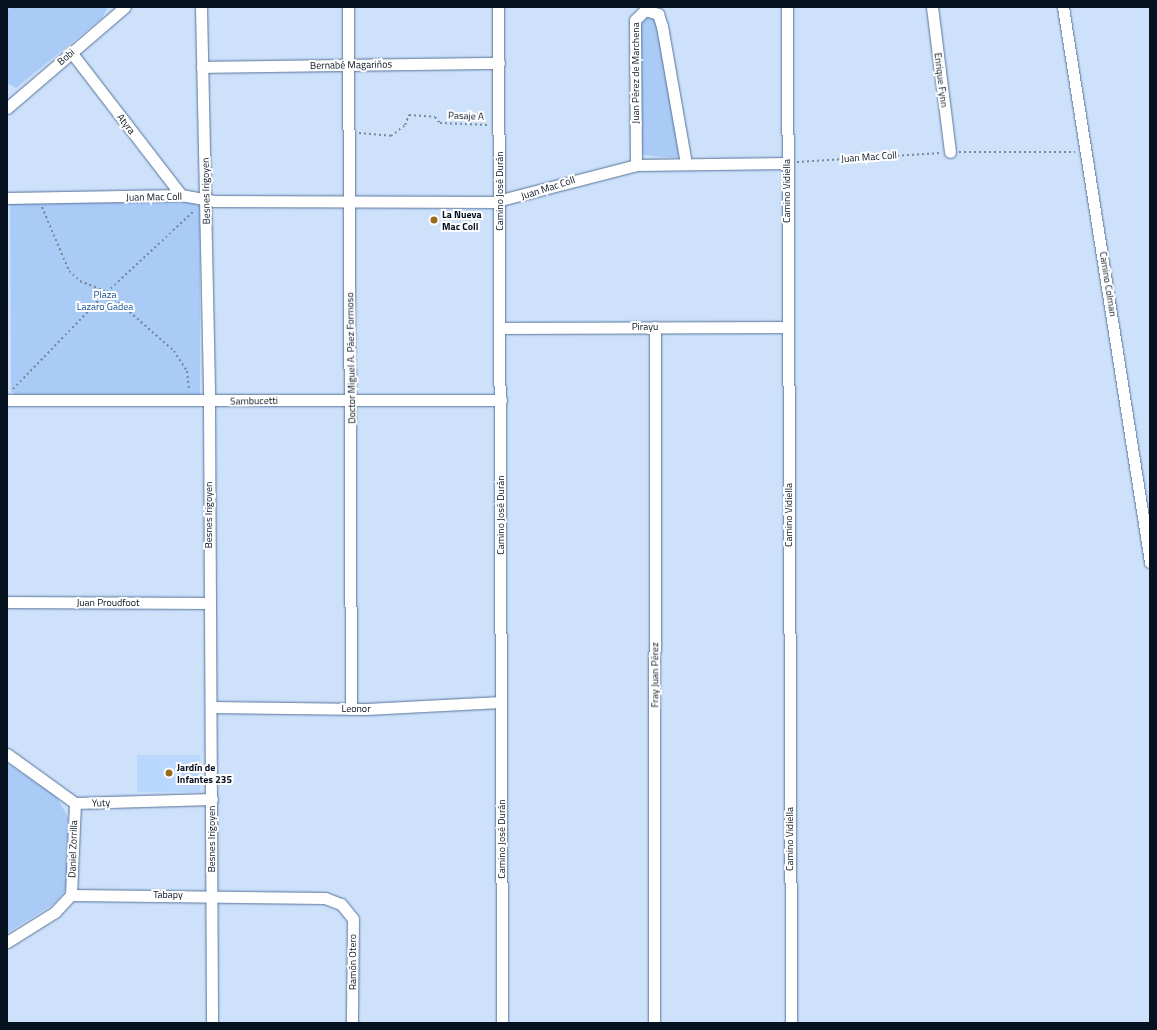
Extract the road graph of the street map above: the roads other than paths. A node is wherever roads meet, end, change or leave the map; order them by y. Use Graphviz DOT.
graph roads {
  1 [pos="201,7"];
  2 [pos="348,7"];
  3 [pos="498,7"];
  4 [pos="787,7"];
  5 [pos="932,7"];
  6 [pos="1063,7"];
  7 [pos="120,8"];
  8 [pos="71,52"];
  9 [pos="499,63"];
  10 [pos="349,65"];
  11 [pos="202,67"];
  12 [pos="7,108"];
  13 [pos="950,152"];
  14 [pos="787,163"];
  15 [pos="686,164"];
  16 [pos="636,165"];
  17 [pos="181,195"];
  18 [pos="7,198"];
  19 [pos="206,200"];
  20 [pos="350,201"];
  21 [pos="500,201"];
  22 [pos="655,327"];
  23 [pos="788,327"];
  24 [pos="501,328"];
  25 [pos="352,399"];
  26 [pos="7,400"];
  27 [pos="501,400"];
  28 [pos="209,402"];
  29 [pos="1150,562"];
  30 [pos="7,602"];
  31 [pos="210,603"];
  32 [pos="501,702"];
  33 [pos="211,707"];
  34 [pos="351,709"];
  35 [pos="7,754"];
  36 [pos="212,799"];
  37 [pos="75,803"];
  38 [pos="71,895"];
  39 [pos="212,895"];
  40 [pos="342,906"];
  41 [pos="7,942"];
  42 [pos="212,1023"];
  43 [pos="352,1023"];
  44 [pos="502,1023"];
  45 [pos="654,1023"];
  46 [pos="791,1023"];
  1 -- 11 [label="street, Besnes Irigoyen"];
  2 -- 10 [label="street, Doctor Miguel A. Páez Formoso"];
  3 -- 9 [label="street, Camino José Durán"];
  4 -- 14 [label="street, Camino Vidiella"];
  5 -- 13 [label="street, Enrique Fynn"];
  6 -- 29 [label="street, Camino Colman"];
  7 -- 8 [label="street, Bobi"];
  8 -- 12 [label="street, Bobi"];
  8 -- 17 [label="street, Atyra"];
  9 -- 10 [label="street, Bernabé Magariños"];
  9 -- 21 [label="street, Camino José Durán"];
  10 -- 11 [label="street, Bernabé Magariños"];
  10 -- 20 [label="street, Doctor Miguel A. Páez Formoso"];
  11 -- 19 [label="street, Besnes Irigoyen"];
  14 -- 15 [label="street, Juan Mac Coll"];
  14 -- 23 [label="street, Camino Vidiella"];
  15 -- 16 [label="street, Juan Mac Coll"];
  15 -- 16 [label="street, Juan Pérez de Marchena"];
  16 -- 21 [label="street, Juan Mac Coll"];
  17 -- 18 [label="street, Juan Mac Coll"];
  17 -- 19 [label="street, Juan Mac Coll"];
  19 -- 20 [label="street, Juan Mac Coll"];
  19 -- 28 [label="street, Besnes Irigoyen"];
  20 -- 21 [label="street, Juan Mac Coll"];
  20 -- 25 [label="street, Doctor Miguel A. Páez Formoso"];
  21 -- 24 [label="street, Camino José Durán"];
  22 -- 23 [label="street, Pirayu"];
  22 -- 24 [label="street, Pirayu"];
  22 -- 45 [label="street, Fray Juan Pérez"];
  23 -- 46 [label="street, Camino Vidiella"];
  24 -- 27 [label="street, Camino José Durán"];
  25 -- 27 [label="street, Sambucetti"];
  25 -- 28 [label="street, Sambucetti"];
  25 -- 34 [label="street, Doctor Miguel A. Páez Formoso"];
  26 -- 28 [label="street, Sambucetti"];
  27 -- 32 [label="street, Camino José Durán"];
  28 -- 31 [label="street, Besnes Irigoyen"];
  30 -- 31 [label="street, Juan Proudfoot"];
  31 -- 33 [label="street, Besnes Irigoyen"];
  32 -- 34 [label="street, Leonor"];
  32 -- 44 [label="street, Camino José Durán"];
  33 -- 34 [label="street, Leonor"];
  33 -- 36 [label="street, Besnes Irigoyen"];
  35 -- 37 [label="street"];
  36 -- 37 [label="street, Yuty"];
  36 -- 39 [label="street, Besnes Irigoyen"];
  37 -- 38 [label="street, Daniel Zorrilla"];
  38 -- 39 [label="street, Tabapy"];
  38 -- 41 [label="street"];
  39 -- 40 [label="street, Tabapy"];
  39 -- 42 [label="street, Besnes Irigoyen"];
  40 -- 43 [label="street, Ramón Otero"];
}
